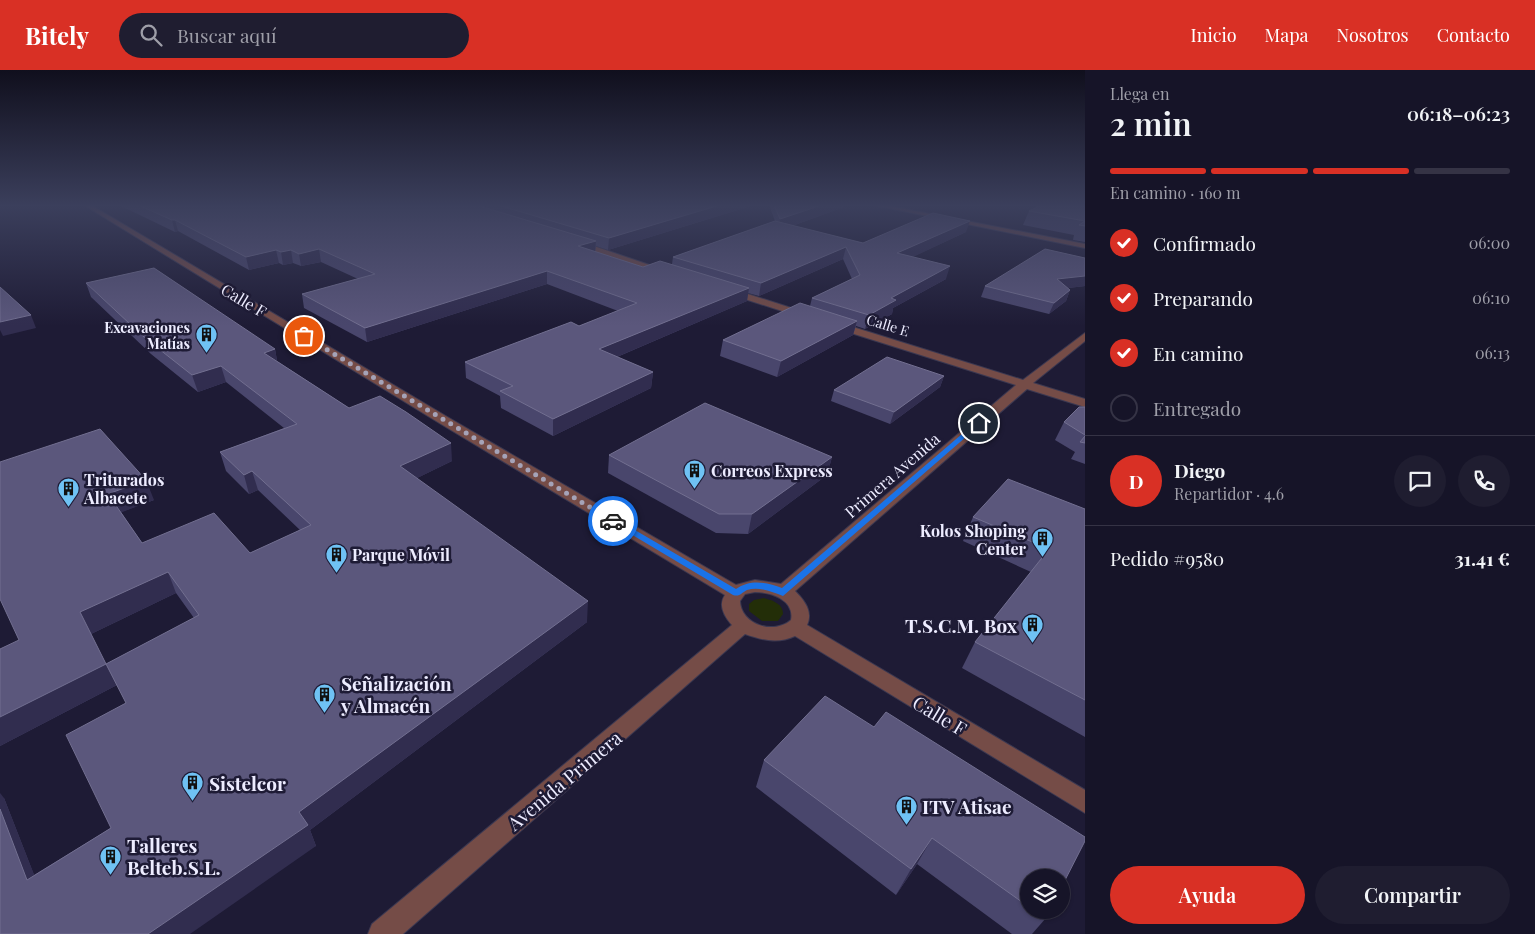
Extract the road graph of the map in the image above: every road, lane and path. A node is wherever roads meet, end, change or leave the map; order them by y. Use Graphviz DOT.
graph roads {
  1 [pos="154,245"];
  2 [pos="582,245"];
  3 [pos="678,276"];
  4 [pos="716,287"];
  5 [pos="1085,336"];
  6 [pos="1025,384"];
  7 [pos="1085,403"];
  8 [pos="783,592"];
  9 [pos="736,593"];
  10 [pos="744,625"];
  11 [pos="795,627"];
  12 [pos="1085,802"];
  13 [pos="382,934"];
  1 -- 9 [label="street, Calle F"];
  2 -- 3 [label="street"];
  4 -- 6 [label="street, Calle E"];
  5 -- 6 [label="street"];
  6 -- 7 [label="street, Calle E"];
  6 -- 8 [label="street, Primera Avenida"];
  8 -- 9 [label="street"];
  8 -- 11 [label="street"];
  9 -- 10 [label="street"];
  10 -- 11 [label="street"];
  10 -- 13 [label="street, Avenida Primera"];
  11 -- 12 [label="street, Calle F"];
}
